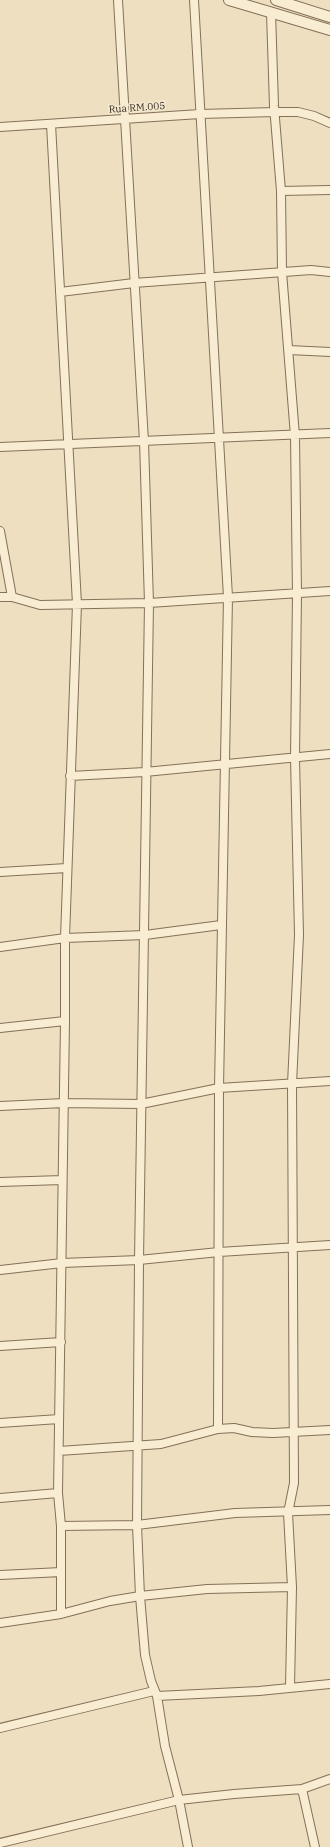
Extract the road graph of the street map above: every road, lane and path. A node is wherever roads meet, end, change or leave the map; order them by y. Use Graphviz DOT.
graph roads {
  1 [pos="118,0"];
  2 [pos="194,0"];
  3 [pos="228,0"];
  4 [pos="276,0"];
  5 [pos="271,12"];
  6 [pos="330,17"];
  7 [pos="330,30"];
  8 [pos="275,112"];
  9 [pos="200,114"];
  10 [pos="125,119"];
  11 [pos="330,123"];
  12 [pos="51,124"];
  13 [pos="0,127"];
  14 [pos="330,190"];
  15 [pos="281,191"];
  16 [pos="282,272"];
  17 [pos="330,272"];
  18 [pos="209,278"];
  19 [pos="134,283"];
  20 [pos="60,292"];
  21 [pos="289,350"];
  22 [pos="330,352"];
  23 [pos="330,433"];
  24 [pos="296,436"];
  25 [pos="220,437"];
  26 [pos="144,441"];
  27 [pos="70,444"];
  28 [pos="0,447"];
  29 [pos="0,531"];
  30 [pos="330,591"];
  31 [pos="297,594"];
  32 [pos="0,597"];
  33 [pos="12,597"];
  34 [pos="228,597"];
  35 [pos="149,603"];
  36 [pos="77,604"];
  37 [pos="330,754"];
  38 [pos="295,758"];
  39 [pos="226,765"];
  40 [pos="145,772"];
  41 [pos="70,776"];
  42 [pos="67,868"];
  43 [pos="0,872"];
  44 [pos="222,925"];
  45 [pos="145,935"];
  46 [pos="65,938"];
  47 [pos="0,947"];
  48 [pos="65,1021"];
  49 [pos="0,1028"];
  50 [pos="330,1081"];
  51 [pos="292,1084"];
  52 [pos="219,1088"];
  53 [pos="64,1103"];
  54 [pos="141,1104"];
  55 [pos="0,1106"];
  56 [pos="62,1180"];
  57 [pos="0,1182"];
  58 [pos="330,1245"];
  59 [pos="292,1247"];
  60 [pos="219,1252"];
  61 [pos="139,1260"];
  62 [pos="62,1263"];
  63 [pos="0,1270"];
  64 [pos="60,1342"];
  65 [pos="0,1346"];
  66 [pos="59,1419"];
  67 [pos="0,1423"];
  68 [pos="218,1429"];
  69 [pos="330,1430"];
  70 [pos="294,1432"];
  71 [pos="138,1446"];
  72 [pos="59,1451"];
  73 [pos="58,1493"];
  74 [pos="0,1498"];
  75 [pos="330,1510"];
  76 [pos="288,1513"];
  77 [pos="137,1525"];
  78 [pos="61,1526"];
  79 [pos="61,1572"];
  80 [pos="0,1575"];
  81 [pos="292,1587"];
  82 [pos="140,1596"];
  83 [pos="61,1614"];
  84 [pos="0,1624"];
  85 [pos="330,1684"];
  86 [pos="290,1687"];
  87 [pos="156,1694"];
  88 [pos="0,1728"];
  89 [pos="330,1779"];
  90 [pos="302,1789"];
  91 [pos="179,1800"];
  92 [pos="0,1843"];
  93 [pos="188,1846"];
  94 [pos="178,1847"];
  95 [pos="315,1847"];
  1 -- 10 [label="street"];
  2 -- 9 [label="street"];
  3 -- 5 [label="street"];
  4 -- 6 [label="street"];
  5 -- 7 [label="street"];
  5 -- 8 [label="street"];
  8 -- 9 [label="street, Rua RM.005"];
  8 -- 11 [label="street, Rua RM.005"];
  8 -- 15 [label="street"];
  9 -- 10 [label="street, Rua RM.005"];
  9 -- 18 [label="street"];
  10 -- 12 [label="street, Rua RM.005"];
  10 -- 19 [label="street"];
  12 -- 13 [label="street, Rua RM.005"];
  12 -- 20 [label="street"];
  14 -- 15 [label="street"];
  15 -- 16 [label="street"];
  16 -- 17 [label="street"];
  16 -- 18 [label="street"];
  16 -- 21 [label="street"];
  18 -- 19 [label="street"];
  18 -- 25 [label="street"];
  19 -- 20 [label="street"];
  19 -- 26 [label="street"];
  20 -- 27 [label="street"];
  21 -- 22 [label="street"];
  21 -- 24 [label="street"];
  23 -- 24 [label="street"];
  24 -- 25 [label="street"];
  24 -- 31 [label="street"];
  25 -- 26 [label="street"];
  25 -- 34 [label="street"];
  26 -- 27 [label="street"];
  26 -- 35 [label="street"];
  27 -- 28 [label="street"];
  27 -- 36 [label="street"];
  29 -- 33 [label="street"];
  30 -- 31 [label="street"];
  31 -- 34 [label="street"];
  31 -- 38 [label="street"];
  32 -- 33 [label="street"];
  33 -- 36 [label="street"];
  34 -- 35 [label="street"];
  34 -- 39 [label="street"];
  35 -- 36 [label="street"];
  35 -- 40 [label="street"];
  36 -- 41 [label="street"];
  37 -- 38 [label="street"];
  38 -- 39 [label="street"];
  38 -- 51 [label="street"];
  39 -- 40 [label="street"];
  39 -- 44 [label="street"];
  40 -- 41 [label="street"];
  40 -- 45 [label="street"];
  41 -- 42 [label="street"];
  42 -- 43 [label="street"];
  42 -- 46 [label="street"];
  44 -- 45 [label="street"];
  44 -- 52 [label="street"];
  45 -- 46 [label="street"];
  45 -- 54 [label="street"];
  46 -- 47 [label="street"];
  46 -- 48 [label="street"];
  48 -- 49 [label="street"];
  48 -- 53 [label="street"];
  50 -- 51 [label="street"];
  51 -- 52 [label="street"];
  51 -- 59 [label="street"];
  52 -- 54 [label="street"];
  52 -- 60 [label="street"];
  53 -- 54 [label="street"];
  53 -- 55 [label="street"];
  53 -- 56 [label="street"];
  54 -- 61 [label="street"];
  56 -- 57 [label="street"];
  56 -- 62 [label="street"];
  58 -- 59 [label="street"];
  59 -- 60 [label="street"];
  59 -- 70 [label="street"];
  60 -- 61 [label="street"];
  60 -- 68 [label="street"];
  61 -- 62 [label="street"];
  61 -- 71 [label="street"];
  62 -- 63 [label="street"];
  62 -- 64 [label="street"];
  64 -- 65 [label="street"];
  64 -- 66 [label="street"];
  66 -- 67 [label="street"];
  66 -- 72 [label="street"];
  68 -- 70 [label="street"];
  68 -- 71 [label="street"];
  69 -- 70 [label="street"];
  70 -- 76 [label="street"];
  71 -- 72 [label="street"];
  71 -- 77 [label="street"];
  72 -- 73 [label="street"];
  73 -- 74 [label="street"];
  73 -- 78 [label="street"];
  75 -- 76 [label="street"];
  76 -- 77 [label="street"];
  76 -- 81 [label="street"];
  77 -- 78 [label="street"];
  77 -- 82 [label="street"];
  78 -- 79 [label="street"];
  79 -- 80 [label="street"];
  79 -- 83 [label="street"];
  81 -- 82 [label="street"];
  81 -- 86 [label="street"];
  82 -- 83 [label="street"];
  82 -- 87 [label="street"];
  83 -- 84 [label="street"];
  85 -- 86 [label="street"];
  86 -- 87 [label="street"];
  87 -- 88 [label="street"];
  87 -- 91 [label="street"];
  89 -- 90 [label="street"];
  90 -- 91 [label="street"];
  90 -- 95 [label="street"];
  91 -- 92 [label="street"];
  91 -- 93 [label="street"];
  93 -- 94 [label="street"];
}
